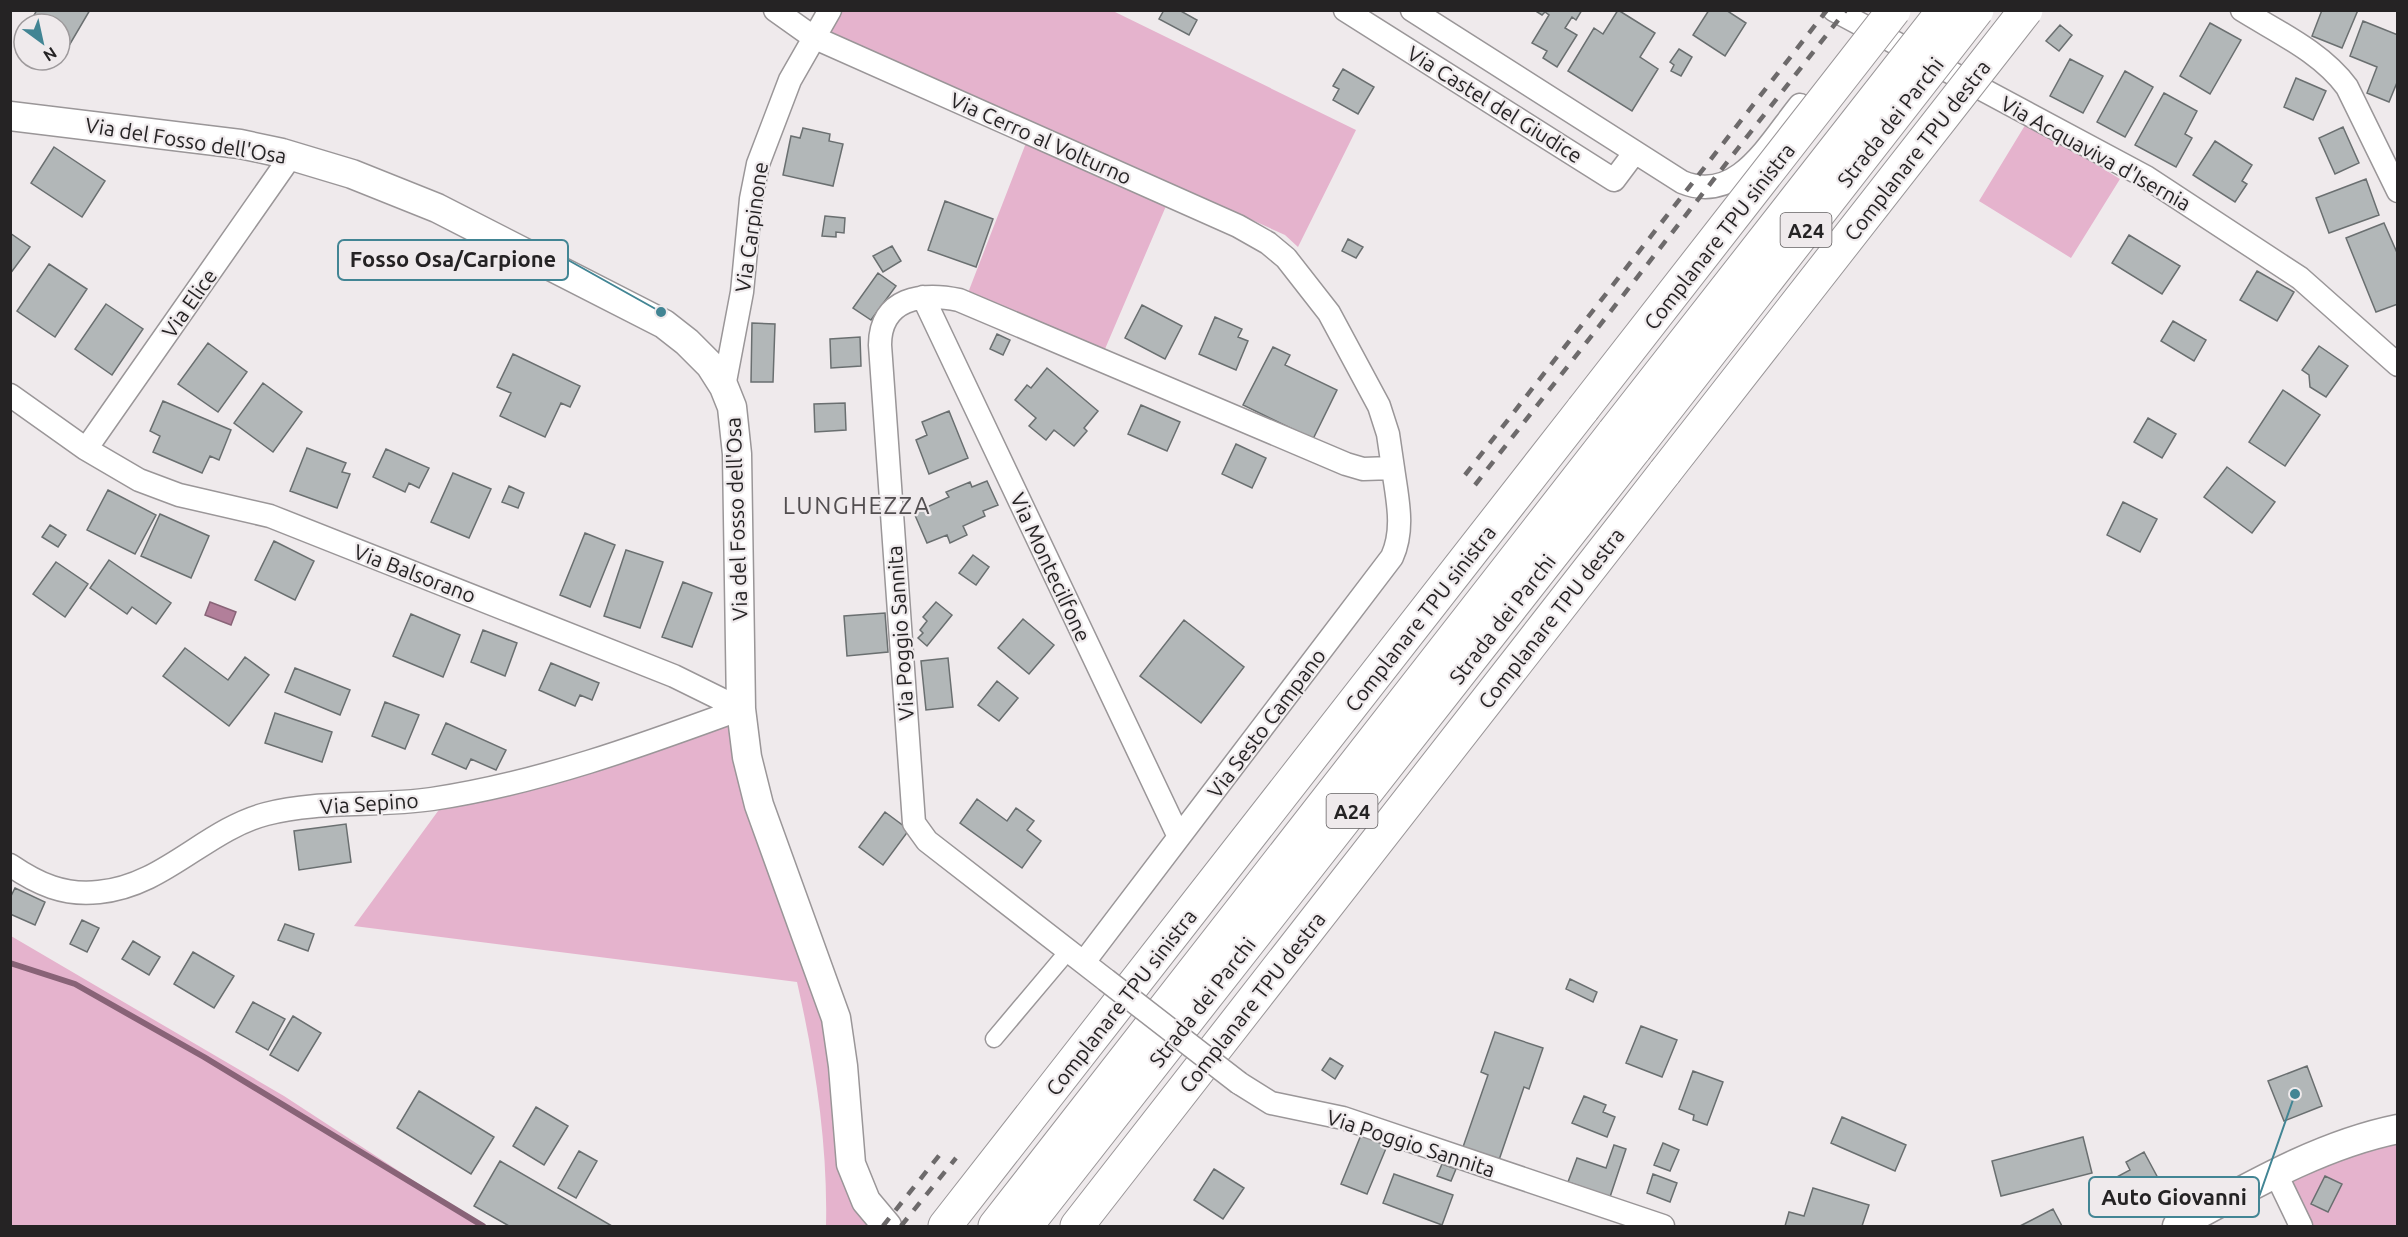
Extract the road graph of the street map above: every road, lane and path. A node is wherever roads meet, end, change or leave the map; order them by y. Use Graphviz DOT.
graph roads {
  1 [pos="775,10"];
  2 [pos="830,10"];
  3 [pos="1345,10"];
  4 [pos="1412,10"];
  5 [pos="1834,10"];
  6 [pos="1894,10"];
  7 [pos="1944,10"];
  8 [pos="1977,10"];
  9 [pos="2026,10"];
  10 [pos="2242,10"];
  11 [pos="1864,28"];
  12 [pos="813,37"];
  13 [pos="12,119"];
  14 [pos="1635,152"];
  15 [pos="291,156"];
  16 [pos="2397,191"];
  17 [pos="923,297"];
  18 [pos="2397,365"];
  19 [pos="724,387"];
  20 [pos="10,395"];
  21 [pos="1624,440"];
  22 [pos="86,449"];
  23 [pos="1393,468"];
  24 [pos="741,709"];
  25 [pos="1179,837"];
  26 [pos="10,865"];
  27 [pos="1077,956"];
  28 [pos="994,1039"];
  29 [pos="2397,1129"];
  30 [pos="1059,1165"];
  31 [pos="2276,1174"];
  32 [pos="2211,1218"];
  33 [pos="887,1227"];
  34 [pos="945,1227"];
  35 [pos="995,1227"];
  36 [pos="1026,1227"];
  37 [pos="1077,1227"];
  38 [pos="1663,1227"];
  39 [pos="2177,1227"];
  40 [pos="2301,1227"];
  1 -- 12 [label="street, Via Cerro al Volturno"];
  2 -- 12 [label="street, Via Carpinone"];
  3 -- 14 [label="street, Via Castel del Giudice"];
  4 -- 14 [label="street, Via Castel del Giudice"];
  5 -- 11 [label="street, Via Acquaviva d'Isernia"];
  6 -- 34 [label="highway, Complanare TPU sinistra, bridge"];
  7 -- 21 [label="highway, Strada dei Parchi / A24, bridge"];
  8 -- 21 [label="highway, Strada dei Parchi / A24, bridge"];
  9 -- 37 [label="highway, Complanare TPU destra, bridge"];
  10 -- 16 [label="street"];
  11 -- 14 [label="street, Via Castel del Giudice"];
  11 -- 18 [label="street, Via Acquaviva d'Isernia"];
  12 -- 19 [label="street, Via Carpinone"];
  12 -- 23 [label="street, Via Cerro al Volturno"];
  13 -- 15 [label="street, Via del Fosso dell'Osa"];
  15 -- 19 [label="street, Via del Fosso dell'Osa"];
  15 -- 22 [label="street, Via Elice"];
  17 -- 23 [label="street, Via Poggio Sannita"];
  17 -- 25 [label="street, Via Montecilfone"];
  17 -- 27 [label="street, Via Poggio Sannita"];
  19 -- 24 [label="street, Via del Fosso dell'Osa"];
  20 -- 22 [label="street, Via Balsorano"];
  21 -- 30 [label="highway, Strada dei Parchi / A24"];
  22 -- 24 [label="street, Via Balsorano"];
  23 -- 25 [label="street, Via Sesto Campano"];
  24 -- 26 [label="street, Via Sepino"];
  24 -- 33 [label="street, Via del Fosso dell'Osa"];
  25 -- 27 [label="street, Via Sesto Campano"];
  27 -- 28 [label="street"];
  27 -- 38 [label="street, Via Poggio Sannita, bridge"];
  29 -- 31 [label="street"];
  30 -- 35 [label="highway, Strada dei Parchi / A24"];
  30 -- 36 [label="highway, Strada dei Parchi / A24"];
  31 -- 32 [label="street"];
  31 -- 40 [label="street"];
  32 -- 39 [label="street"];
}
